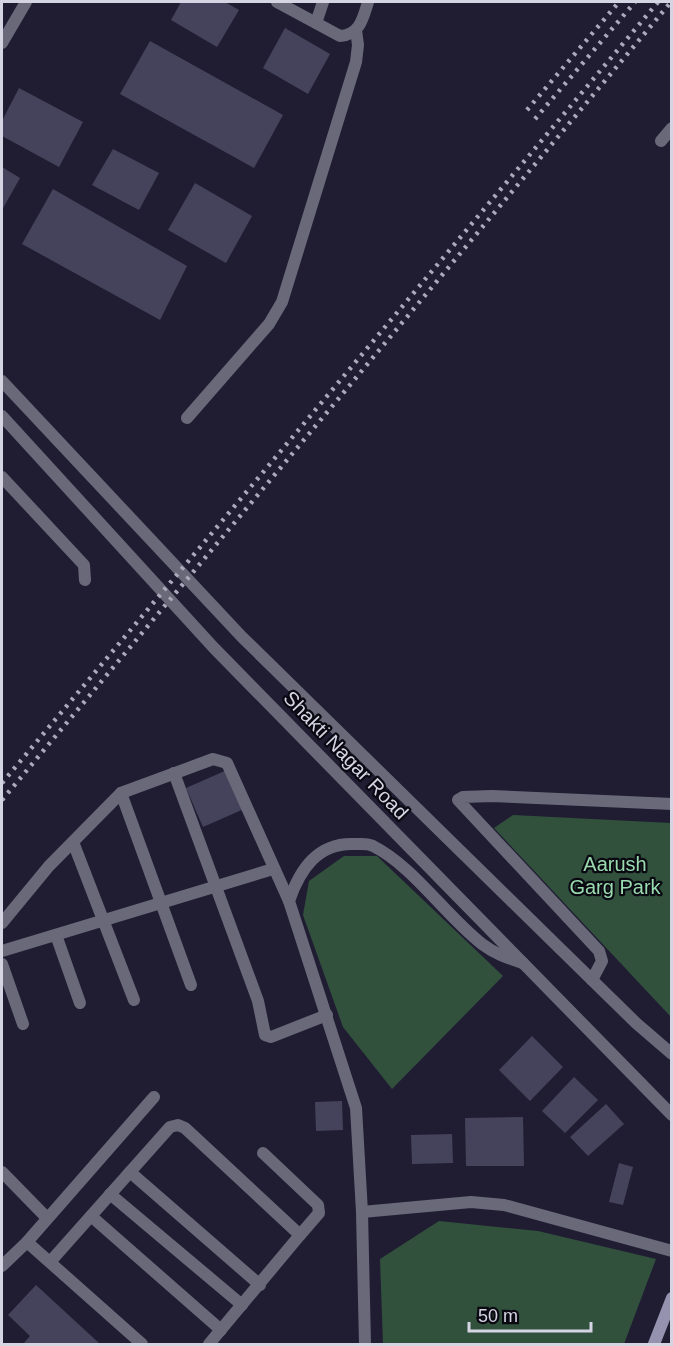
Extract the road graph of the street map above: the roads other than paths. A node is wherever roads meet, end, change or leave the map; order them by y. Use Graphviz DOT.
graph roads {
  1 [pos="26,2"];
  2 [pos="277,2"];
  3 [pos="322,2"];
  4 [pos="368,2"];
  5 [pos="316,23"];
  6 [pos="356,30"];
  7 [pos="2,43"];
  8 [pos="672,128"];
  9 [pos="661,141"];
  10 [pos="2,381"];
  11 [pos="2,416"];
  12 [pos="187,418"];
  13 [pos="2,477"];
  14 [pos="85,580"];
  15 [pos="174,774"];
  16 [pos="121,793"];
  17 [pos="672,804"];
  18 [pos="73,842"];
  19 [pos="273,868"];
  20 [pos="216,886"];
  21 [pos="289,901"];
  22 [pos="161,904"];
  23 [pos="106,920"];
  24 [pos="2,923"];
  25 [pos="56,935"];
  26 [pos="2,951"];
  27 [pos="523,963"];
  28 [pos="2,964"];
  29 [pos="592,980"];
  30 [pos="191,985"];
  31 [pos="134,999"];
  32 [pos="80,1003"];
  33 [pos="327,1015"];
  34 [pos="23,1024"];
  35 [pos="672,1054"];
  36 [pos="154,1097"];
  37 [pos="672,1115"];
  38 [pos="263,1153"];
  39 [pos="2,1172"];
  40 [pos="130,1172"];
  41 [pos="110,1194"];
  42 [pos="362,1212"];
  43 [pos="91,1216"];
  44 [pos="48,1218"];
  45 [pos="300,1235"];
  46 [pos="27,1242"];
  47 [pos="672,1251"];
  48 [pos="50,1262"];
  49 [pos="2,1266"];
  50 [pos="260,1285"];
  51 [pos="672,1298"];
  52 [pos="242,1305"];
  53 [pos="221,1330"];
  54 [pos="142,1344"];
  55 [pos="209,1344"];
  56 [pos="365,1344"];
  57 [pos="654,1344"];
  1 -- 7 [label="street"];
  2 -- 5 [label="street"];
  3 -- 5 [label="street"];
  4 -- 6 [label="street"];
  5 -- 6 [label="street"];
  6 -- 12 [label="street"];
  8 -- 9 [label="street"];
  10 -- 29 [label="street, Shakti Nagar Road"];
  11 -- 27 [label="street, Shakti Nagar Road"];
  13 -- 14 [label="street"];
  15 -- 16 [label="street"];
  15 -- 19 [label="street"];
  15 -- 20 [label="street"];
  16 -- 18 [label="street"];
  16 -- 22 [label="street"];
  17 -- 29 [label="street"];
  18 -- 23 [label="street"];
  18 -- 24 [label="street"];
  19 -- 20 [label="street"];
  19 -- 21 [label="street"];
  20 -- 22 [label="street"];
  20 -- 33 [label="street"];
  21 -- 27 [label="street"];
  21 -- 33 [label="street"];
  22 -- 23 [label="street"];
  22 -- 30 [label="street"];
  23 -- 25 [label="street"];
  23 -- 31 [label="street"];
  25 -- 26 [label="street"];
  25 -- 32 [label="street"];
  27 -- 37 [label="street, Shakti Nagar Road"];
  28 -- 34 [label="street"];
  29 -- 35 [label="street, Shakti Nagar Road"];
  33 -- 42 [label="street"];
  36 -- 44 [label="street"];
  38 -- 45 [label="street"];
  39 -- 44 [label="street"];
  40 -- 41 [label="street"];
  40 -- 45 [label="street"];
  40 -- 50 [label="street"];
  41 -- 43 [label="street"];
  41 -- 52 [label="street"];
  42 -- 47 [label="street"];
  42 -- 56 [label="street"];
  43 -- 48 [label="street"];
  43 -- 53 [label="street"];
  44 -- 46 [label="street"];
  45 -- 50 [label="street"];
  46 -- 48 [label="street"];
  46 -- 49 [label="street"];
  48 -- 54 [label="street"];
  50 -- 52 [label="street"];
  51 -- 57 [label="main road"];
  52 -- 53 [label="street"];
  53 -- 55 [label="street"];
}
